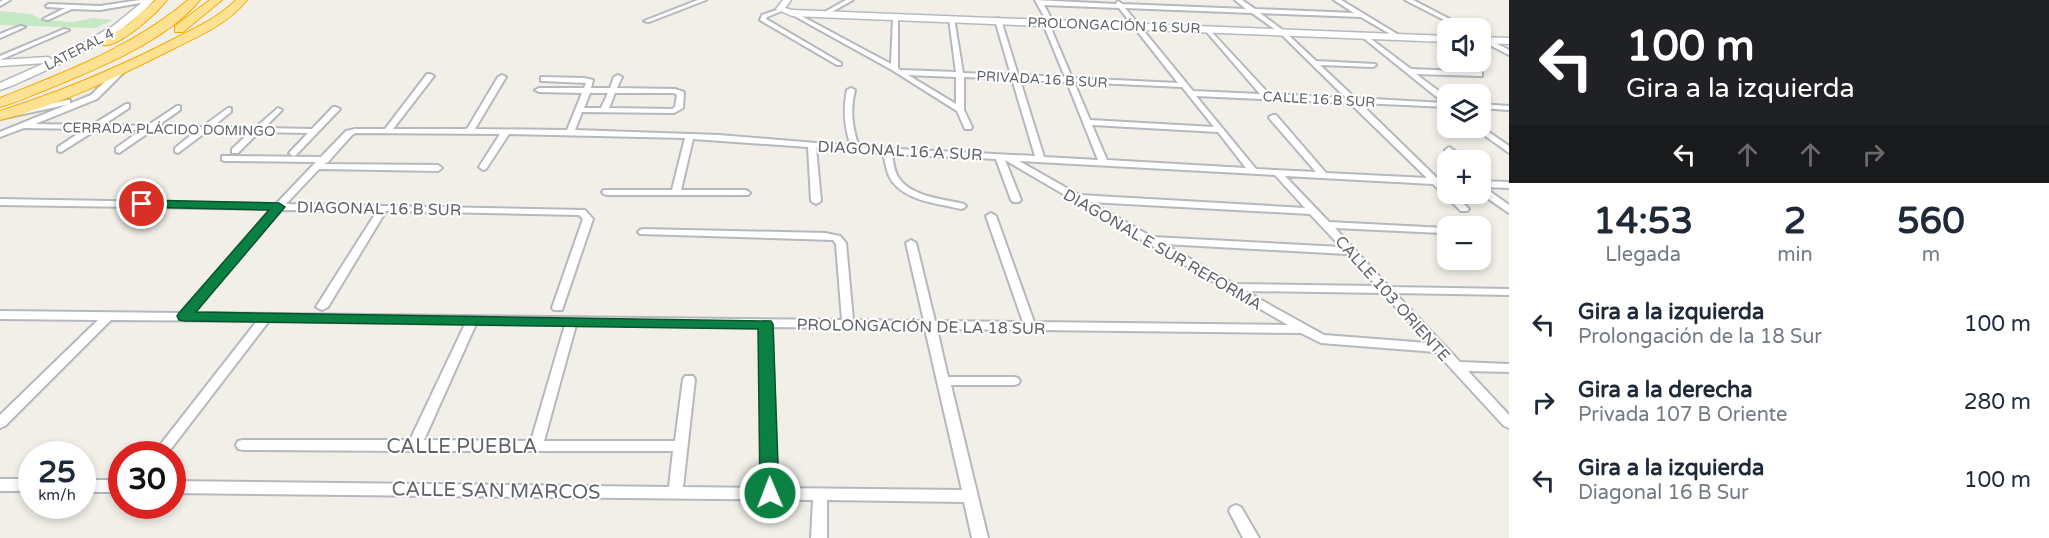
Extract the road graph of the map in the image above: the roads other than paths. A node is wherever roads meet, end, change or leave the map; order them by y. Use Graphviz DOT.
graph roads {
  1 [pos="7,0"];
  2 [pos="135,0"];
  3 [pos="154,0"];
  4 [pos="195,0"];
  5 [pos="217,0"];
  6 [pos="242,0"];
  7 [pos="703,0"];
  8 [pos="787,0"];
  9 [pos="850,0"];
  10 [pos="1238,0"];
  11 [pos="1337,0"];
  12 [pos="1408,0"];
  13 [pos="1039,1"];
  14 [pos="126,2"];
  15 [pos="1118,3"];
  16 [pos="0,4"];
  17 [pos="49,6"];
  18 [pos="72,7"];
  19 [pos="781,10"];
  20 [pos="1254,11"];
  21 [pos="792,13"];
  22 [pos="824,14"];
  23 [pos="1362,15"];
  24 [pos="98,17"];
  25 [pos="896,17"];
  26 [pos="1444,18"];
  27 [pos="46,19"];
  28 [pos="952,19"];
  29 [pos="998,20"];
  30 [pos="647,21"];
  31 [pos="1049,22"];
  32 [pos="1136,26"];
  33 [pos="22,27"];
  34 [pos="1208,29"];
  35 [pos="66,30"];
  36 [pos="1282,32"];
  37 [pos="1362,35"];
  38 [pos="0,36"];
  39 [pos="1399,37"];
  40 [pos="1437,39"];
  41 [pos="1491,40"];
  42 [pos="1509,41"];
  43 [pos="1491,43"];
  44 [pos="1509,53"];
  45 [pos="65,57"];
  46 [pos="0,58"];
  47 [pos="1314,63"];
  48 [pos="839,64"];
  49 [pos="1373,65"];
  50 [pos="26,68"];
  51 [pos="896,70"];
  52 [pos="1407,70"];
  53 [pos="120,72"];
  54 [pos="1479,74"];
  55 [pos="960,75"];
  56 [pos="430,76"];
  57 [pos="502,77"];
  58 [pos="618,77"];
  59 [pos="1016,78"];
  60 [pos="544,79"];
  61 [pos="1068,81"];
  62 [pos="1184,85"];
  63 [pos="0,87"];
  64 [pos="539,90"];
  65 [pos="851,90"];
  66 [pos="588,91"];
  67 [pos="611,91"];
  68 [pos="634,91"];
  69 [pos="657,91"];
  70 [pos="1190,93"];
  71 [pos="1437,95"];
  72 [pos="0,96"];
  73 [pos="1266,96"];
  74 [pos="94,97"];
  75 [pos="1352,100"];
  76 [pos="0,103"];
  77 [pos="1437,104"];
  78 [pos="126,106"];
  79 [pos="1491,107"];
  80 [pos="177,108"];
  81 [pos="1509,108"];
  82 [pos="336,109"];
  83 [pos="228,110"];
  84 [pos="278,110"];
  85 [pos="579,110"];
  86 [pos="604,110"];
  87 [pos="627,110"];
  88 [pos="652,110"];
  89 [pos="960,110"];
  90 [pos="0,115"];
  91 [pos="1273,117"];
  92 [pos="1087,122"];
  93 [pos="24,126"];
  94 [pos="968,127"];
  95 [pos="92,129"];
  96 [pos="147,129"];
  97 [pos="203,130"];
  98 [pos="388,130"];
  99 [pos="1220,130"];
  100 [pos="258,131"];
  101 [pos="314,131"];
  102 [pos="470,131"];
  103 [pos="506,132"];
  104 [pos="570,133"];
  105 [pos="0,135"];
  106 [pos="689,137"];
  107 [pos="1491,137"];
  108 [pos="1509,138"];
  109 [pos="812,146"];
  110 [pos="62,149"];
  111 [pos="855,149"];
  112 [pos="119,150"];
  113 [pos="178,150"];
  114 [pos="1509,150"];
  115 [pos="235,151"];
  116 [pos="887,151"];
  117 [pos="293,153"];
  118 [pos="1003,156"];
  119 [pos="225,158"];
  120 [pos="1040,159"];
  121 [pos="322,163"];
  122 [pos="1104,163"];
  123 [pos="483,167"];
  124 [pos="438,168"];
  125 [pos="1253,171"];
  126 [pos="1278,172"];
  127 [pos="1323,175"];
  128 [pos="1434,181"];
  129 [pos="1437,181"];
  130 [pos="1491,185"];
  131 [pos="1509,185"];
  132 [pos="607,192"];
  133 [pos="676,192"];
  134 [pos="1491,192"];
  135 [pos="745,193"];
  136 [pos="1073,197"];
  137 [pos="1016,200"];
  138 [pos="816,201"];
  139 [pos="0,202"];
  140 [pos="961,206"];
  141 [pos="279,207"];
  142 [pos="383,208"];
  143 [pos="1464,209"];
  144 [pos="1509,210"];
  145 [pos="1313,211"];
  146 [pos="991,216"];
  147 [pos="1327,225"];
  148 [pos="1437,230"];
  149 [pos="643,232"];
  150 [pos="1146,239"];
  151 [pos="911,243"];
  152 [pos="1350,251"];
  153 [pos="1228,287"];
  154 [pos="1386,291"];
  155 [pos="1509,292"];
  156 [pos="322,307"];
  157 [pos="558,308"];
  158 [pos="0,315"];
  159 [pos="108,316"];
  160 [pos="185,316"];
  161 [pos="266,318"];
  162 [pos="472,320"];
  163 [pos="571,323"];
  164 [pos="766,324"];
  165 [pos="848,325"];
  166 [pos="929,326"];
  167 [pos="1030,327"];
  168 [pos="1303,329"];
  169 [pos="1439,348"];
  170 [pos="1455,366"];
  171 [pos="1509,368"];
  172 [pos="689,379"];
  173 [pos="942,381"];
  174 [pos="1014,381"];
  175 [pos="0,423"];
  176 [pos="1509,423"];
  177 [pos="170,441"];
  178 [pos="243,445"];
  179 [pos="536,445"];
  180 [pos="681,446"];
  181 [pos="414,447"];
  182 [pos="0,485"];
  183 [pos="18,485"];
  184 [pos="186,487"];
  185 [pos="675,492"];
  186 [pos="770,493"];
  187 [pos="820,494"];
  188 [pos="970,496"];
  189 [pos="1236,511"];
  190 [pos="819,538"];
  191 [pos="980,538"];
  192 [pos="1251,538"];
  1 -- 16 [label="street"];
  2 -- 14 [label="street"];
  3 -- 14 [label="street"];
  3 -- 45 [label="street, LATERAL 4"];
  3 -- 72 [label="highway"];
  4 -- 76 [label="highway"];
  5 -- 90 [label="highway"];
  6 -- 53 [label="highway"];
  7 -- 30 [label="street"];
  8 -- 19 [label="street"];
  9 -- 22 [label="street"];
  10 -- 20 [label="street"];
  11 -- 23 [label="street"];
  12 -- 26 [label="street"];
  13 -- 15 [label="street"];
  13 -- 31 [label="street"];
  14 -- 18 [label="street"];
  14 -- 24 [label="street"];
  15 -- 20 [label="street"];
  15 -- 32 [label="street"];
  17 -- 18 [label="street"];
  18 -- 27 [label="street"];
  19 -- 21 [label="street, PROLONGACIÓN 16 SUR"];
  19 -- 48 [label="street"];
  20 -- 23 [label="street"];
  20 -- 36 [label="street"];
  21 -- 22 [label="street, PROLONGACIÓN 16 SUR"];
  21 -- 51 [label="street"];
  22 -- 25 [label="street, PROLONGACIÓN 16 SUR"];
  23 -- 39 [label="street"];
  25 -- 28 [label="street, PROLONGACIÓN 16 SUR"];
  25 -- 51 [label="street"];
  28 -- 29 [label="street, PROLONGACIÓN 16 SUR"];
  28 -- 55 [label="street"];
  29 -- 31 [label="street, PROLONGACIÓN 16 SUR"];
  29 -- 59 [label="street"];
  31 -- 32 [label="street, PROLONGACIÓN 16 SUR"];
  31 -- 61 [label="street"];
  32 -- 34 [label="street, PROLONGACIÓN 16 SUR"];
  32 -- 62 [label="street"];
  33 -- 38 [label="street"];
  34 -- 36 [label="street, PROLONGACIÓN 16 SUR"];
  34 -- 73 [label="street"];
  35 -- 46 [label="street"];
  36 -- 37 [label="street, PROLONGACIÓN 16 SUR"];
  36 -- 47 [label="street"];
  37 -- 39 [label="street, PROLONGACIÓN 16 SUR"];
  37 -- 52 [label="street"];
  39 -- 40 [label="street, PROLONGACIÓN 16 SUR"];
  41 -- 42 [label="street"];
  43 -- 44 [label="street"];
  45 -- 50 [label="street"];
  45 -- 50 [label="street, LATERAL 4"];
  47 -- 49 [label="street"];
  47 -- 75 [label="street"];
  50 -- 63 [label="street, LATERAL 4"];
  51 -- 55 [label="street, PRIVADA 16 B SUR"];
  51 -- 89 [label="street"];
  52 -- 54 [label="street"];
  52 -- 71 [label="street"];
  53 -- 74 [label="street"];
  53 -- 90 [label="highway"];
  55 -- 59 [label="street, PRIVADA 16 B SUR"];
  55 -- 89 [label="street"];
  56 -- 98 [label="street"];
  57 -- 102 [label="street"];
  58 -- 67 [label="street"];
  59 -- 61 [label="street, PRIVADA 16 B SUR"];
  59 -- 120 [label="street"];
  60 -- 66 [label="street"];
  61 -- 62 [label="street, PRIVADA 16 B SUR"];
  61 -- 92 [label="street"];
  62 -- 70 [label="street"];
  64 -- 66 [label="street"];
  65 -- 111 [label="street"];
  66 -- 67 [label="street"];
  66 -- 85 [label="street"];
  67 -- 68 [label="street"];
  67 -- 86 [label="street"];
  68 -- 69 [label="street"];
  68 -- 87 [label="street"];
  69 -- 88 [label="street"];
  69 -- 88 [label="street"];
  70 -- 73 [label="street, CALLE 16 B SUR"];
  70 -- 99 [label="street"];
  73 -- 75 [label="street, CALLE 16 B SUR"];
  74 -- 90 [label="street"];
  74 -- 93 [label="street"];
  75 -- 77 [label="street, CALLE 16 B SUR"];
  75 -- 128 [label="street"];
  78 -- 95 [label="street"];
  79 -- 81 [label="street"];
  80 -- 96 [label="street"];
  82 -- 101 [label="street"];
  83 -- 97 [label="street"];
  84 -- 100 [label="street"];
  85 -- 86 [label="street"];
  85 -- 104 [label="street"];
  86 -- 87 [label="street"];
  87 -- 88 [label="street"];
  89 -- 94 [label="street"];
  91 -- 127 [label="street"];
  92 -- 99 [label="street"];
  92 -- 122 [label="street"];
  93 -- 95 [label="street, CERRADA PLÁCIDO DOMINGO"];
  93 -- 105 [label="street"];
  95 -- 96 [label="street, CERRADA PLÁCIDO DOMINGO"];
  95 -- 110 [label="street"];
  96 -- 97 [label="street, CERRADA PLÁCIDO DOMINGO"];
  96 -- 112 [label="street"];
  97 -- 100 [label="street, CERRADA PLÁCIDO DOMINGO"];
  97 -- 113 [label="street"];
  98 -- 102 [label="street, DIAGONAL 16 A SUR"];
  98 -- 121 [label="street, DIAGONAL 16 A SUR"];
  99 -- 125 [label="street"];
  100 -- 101 [label="street, CERRADA PLÁCIDO DOMINGO"];
  100 -- 115 [label="street"];
  101 -- 117 [label="street"];
  102 -- 103 [label="street, DIAGONAL 16 A SUR"];
  103 -- 104 [label="street, DIAGONAL 16 A SUR"];
  103 -- 123 [label="street"];
  104 -- 106 [label="street, DIAGONAL 16 A SUR"];
  106 -- 109 [label="street, DIAGONAL 16 A SUR"];
  106 -- 133 [label="street"];
  107 -- 108 [label="street"];
  107 -- 114 [label="street"];
  109 -- 111 [label="street, DIAGONAL 16 A SUR"];
  109 -- 138 [label="street"];
  111 -- 116 [label="street, DIAGONAL 16 A SUR"];
  116 -- 118 [label="street, DIAGONAL 16 A SUR"];
  116 -- 140 [label="street"];
  118 -- 120 [label="street, DIAGONAL 16 A SUR"];
  118 -- 136 [label="street, DIAGONAL E SUR REFORMA"];
  118 -- 137 [label="street"];
  119 -- 121 [label="street"];
  120 -- 122 [label="street, DIAGONAL 16 A SUR"];
  121 -- 124 [label="street"];
  121 -- 141 [label="street"];
  122 -- 125 [label="street, DIAGONAL 16 A SUR"];
  125 -- 126 [label="street, DIAGONAL 16 A SUR"];
  126 -- 127 [label="street, DIAGONAL 16 A SUR"];
  126 -- 145 [label="street, CALLE 103 ORIENTE"];
  127 -- 128 [label="street, DIAGONAL 16 A SUR"];
  128 -- 129 [label="street, DIAGONAL 16 A SUR"];
  128 -- 143 [label="street"];
  130 -- 131 [label="street"];
  132 -- 133 [label="street"];
  133 -- 135 [label="street"];
  134 -- 144 [label="street"];
  136 -- 145 [label="street"];
  136 -- 150 [label="street, DIAGONAL E SUR REFORMA"];
  139 -- 141 [label="street, DIAGONAL 16 B SUR"];
  141 -- 142 [label="street, DIAGONAL 16 B SUR"];
  141 -- 160 [label="street"];
  142 -- 156 [label="street"];
  142 -- 157 [label="street, DIAGONAL 16 B SUR"];
  145 -- 147 [label="street, CALLE 103 ORIENTE"];
  146 -- 167 [label="street"];
  147 -- 148 [label="street"];
  147 -- 152 [label="street, CALLE 103 ORIENTE"];
  149 -- 165 [label="street"];
  150 -- 152 [label="street"];
  150 -- 153 [label="street, DIAGONAL E SUR REFORMA"];
  151 -- 166 [label="street"];
  152 -- 154 [label="street, CALLE 103 ORIENTE"];
  153 -- 154 [label="street"];
  153 -- 168 [label="street, DIAGONAL E SUR REFORMA"];
  154 -- 155 [label="street"];
  154 -- 169 [label="street, CALLE 103 ORIENTE"];
  158 -- 159 [label="street, PROLONGACIÓN DE LA 18 SUR"];
  159 -- 160 [label="street, PROLONGACIÓN DE LA 18 SUR"];
  159 -- 175 [label="street"];
  160 -- 161 [label="street, PROLONGACIÓN DE LA 18 SUR"];
  161 -- 162 [label="street, PROLONGACIÓN DE LA 18 SUR"];
  161 -- 177 [label="street"];
  162 -- 163 [label="street, PROLONGACIÓN DE LA 18 SUR"];
  162 -- 181 [label="street"];
  163 -- 164 [label="street, PROLONGACIÓN DE LA 18 SUR"];
  163 -- 179 [label="street"];
  164 -- 165 [label="street, PROLONGACIÓN DE LA 18 SUR"];
  164 -- 186 [label="street"];
  165 -- 166 [label="street, PROLONGACIÓN DE LA 18 SUR"];
  166 -- 167 [label="street, PROLONGACIÓN DE LA 18 SUR"];
  166 -- 173 [label="street"];
  167 -- 168 [label="street, PROLONGACIÓN DE LA 18 SUR"];
  168 -- 169 [label="street, DIAGONAL E SUR REFORMA"];
  169 -- 170 [label="street, CALLE 103 ORIENTE"];
  170 -- 171 [label="street"];
  170 -- 176 [label="street, CALLE 103 ORIENTE"];
  172 -- 180 [label="street"];
  173 -- 174 [label="street"];
  173 -- 188 [label="street"];
  178 -- 181 [label="street, CALLE PUEBLA"];
  179 -- 180 [label="street, CALLE PUEBLA"];
  179 -- 181 [label="street, CALLE PUEBLA"];
  180 -- 185 [label="street"];
  182 -- 183 [label="street"];
  184 -- 185 [label="street, CALLE SAN MARCOS"];
  185 -- 186 [label="street, CALLE SAN MARCOS"];
  186 -- 187 [label="street, CALLE SAN MARCOS"];
  187 -- 188 [label="street, CALLE SAN MARCOS"];
  187 -- 190 [label="street"];
  188 -- 191 [label="street"];
  189 -- 192 [label="street"];
}
